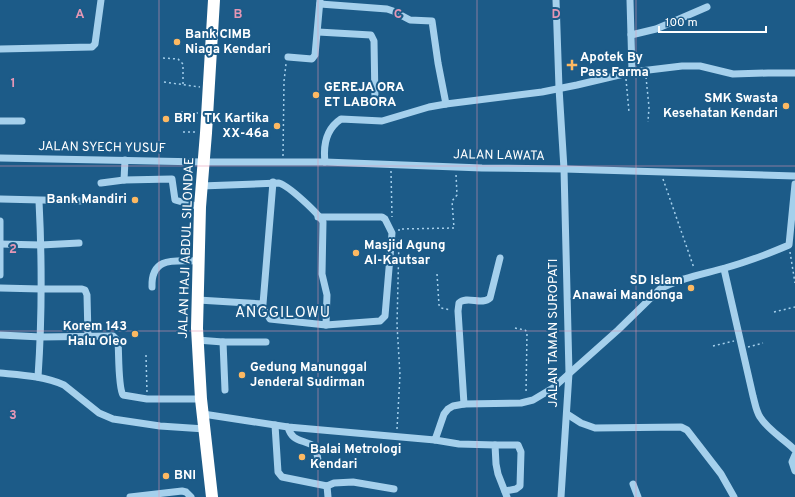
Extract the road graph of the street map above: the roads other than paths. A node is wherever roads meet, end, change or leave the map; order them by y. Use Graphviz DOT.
graph roads {
  1 [pos="101,0"];
  2 [pos="214,0"];
  3 [pos="556,0"];
  4 [pos="630,0"];
  5 [pos="320,2"];
  6 [pos="707,7"];
  7 [pos="318,32"];
  8 [pos="631,35"];
  9 [pos="0,49"];
  10 [pos="287,58"];
  11 [pos="629,72"];
  12 [pos="795,73"];
  13 [pos="559,88"];
  14 [pos="375,101"];
  15 [pos="446,104"];
  16 [pos="0,121"];
  17 [pos="22,121"];
  18 [pos="0,158"];
  19 [pos="125,160"];
  20 [pos="203,162"];
  21 [pos="324,162"];
  22 [pos="564,169"];
  23 [pos="795,176"];
  24 [pos="124,180"];
  25 [pos="273,182"];
  26 [pos="101,183"];
  27 [pos="795,184"];
  28 [pos="201,186"];
  29 [pos="0,199"];
  30 [pos="39,201"];
  31 [pos="83,201"];
  32 [pos="200,207"];
  33 [pos="318,217"];
  34 [pos="0,221"];
  35 [pos="79,243"];
  36 [pos="0,244"];
  37 [pos="41,245"];
  38 [pos="792,246"];
  39 [pos="500,258"];
  40 [pos="198,261"];
  41 [pos="724,269"];
  42 [pos="0,275"];
  43 [pos="152,287"];
  44 [pos="0,288"];
  45 [pos="41,289"];
  46 [pos="198,300"];
  47 [pos="262,304"];
  48 [pos="326,325"];
  49 [pos="0,335"];
  50 [pos="88,336"];
  51 [pos="41,337"];
  52 [pos="197,340"];
  53 [pos="223,342"];
  54 [pos="266,342"];
  55 [pos="0,373"];
  56 [pos="569,373"];
  57 [pos="38,377"];
  58 [pos="225,390"];
  59 [pos="201,399"];
  60 [pos="464,404"];
  61 [pos="203,414"];
  62 [pos="567,414"];
  63 [pos="275,425"];
  64 [pos="288,427"];
  65 [pos="205,429"];
  66 [pos="435,440"];
  67 [pos="495,445"];
  68 [pos="795,450"];
  69 [pos="795,454"];
  70 [pos="318,460"];
  71 [pos="795,471"];
  72 [pos="633,484"];
  73 [pos="327,486"];
  74 [pos="394,489"];
  75 [pos="506,494"];
  76 [pos="130,497"];
  77 [pos="191,497"];
  78 [pos="212,497"];
  79 [pos="328,497"];
  80 [pos="561,497"];
  81 [pos="638,497"];
  82 [pos="734,497"];
  1 -- 9 [label="street"];
  2 -- 20 [label="highway, JALAN HAJI ABDUL SILONDAE"];
  3 -- 13 [label="street, JALAN TAMAN SUROPATI"];
  4 -- 8 [label="street"];
  5 -- 7 [label="street"];
  5 -- 15 [label="street"];
  6 -- 8 [label="street"];
  7 -- 10 [label="street"];
  7 -- 14 [label="street"];
  8 -- 11 [label="street"];
  11 -- 12 [label="street"];
  11 -- 13 [label="street"];
  13 -- 15 [label="street"];
  13 -- 22 [label="street, JALAN TAMAN SUROPATI"];
  15 -- 21 [label="street"];
  16 -- 17 [label="street"];
  18 -- 19 [label="street, JALAN SYECH YUSUF"];
  19 -- 20 [label="street, JALAN SYECH YUSUF"];
  19 -- 24 [label="street"];
  20 -- 21 [label="street, JALAN LAWATA"];
  20 -- 28 [label="highway, JALAN HAJI ABDUL SILONDAE"];
  21 -- 22 [label="street, JALAN LAWATA"];
  22 -- 23 [label="street, JALAN LAWATA"];
  22 -- 56 [label="street, JALAN TAMAN SUROPATI"];
  24 -- 26 [label="street"];
  24 -- 32 [label="street"];
  25 -- 28 [label="street"];
  25 -- 33 [label="street"];
  25 -- 47 [label="street"];
  27 -- 38 [label="street"];
  28 -- 32 [label="highway, JALAN HAJI ABDUL SILONDAE"];
  29 -- 30 [label="street"];
  30 -- 31 [label="street"];
  30 -- 37 [label="street"];
  32 -- 40 [label="highway, JALAN HAJI ABDUL SILONDAE"];
  33 -- 48 [label="street"];
  33 -- 48 [label="street"];
  34 -- 36 [label="street"];
  35 -- 37 [label="street"];
  36 -- 37 [label="street"];
  36 -- 42 [label="street"];
  37 -- 45 [label="street"];
  38 -- 41 [label="street"];
  39 -- 60 [label="street"];
  40 -- 43 [label="street"];
  40 -- 46 [label="highway, JALAN HAJI ABDUL SILONDAE"];
  41 -- 56 [label="street"];
  41 -- 68 [label="street"];
  44 -- 45 [label="street"];
  45 -- 50 [label="street"];
  45 -- 51 [label="street"];
  46 -- 47 [label="street"];
  46 -- 52 [label="highway, JALAN HAJI ABDUL SILONDAE"];
  47 -- 48 [label="street"];
  49 -- 51 [label="street"];
  50 -- 51 [label="street"];
  50 -- 59 [label="street"];
  51 -- 57 [label="street"];
  52 -- 53 [label="street"];
  52 -- 59 [label="highway, JALAN HAJI ABDUL SILONDAE"];
  53 -- 54 [label="street"];
  53 -- 58 [label="street"];
  55 -- 57 [label="street"];
  56 -- 60 [label="street"];
  56 -- 62 [label="street, JALAN TAMAN SUROPATI"];
  57 -- 65 [label="street"];
  59 -- 61 [label="highway, JALAN HAJI ABDUL SILONDAE"];
  60 -- 66 [label="street"];
  61 -- 63 [label="street"];
  61 -- 65 [label="highway, JALAN HAJI ABDUL SILONDAE"];
  62 -- 80 [label="street, JALAN TAMAN SUROPATI"];
  62 -- 82 [label="street"];
  63 -- 64 [label="street"];
  63 -- 73 [label="street"];
  64 -- 66 [label="street"];
  64 -- 70 [label="street"];
  65 -- 78 [label="highway, JALAN HAJI ABDUL SILONDAE"];
  66 -- 67 [label="street"];
  67 -- 75 [label="street"];
  67 -- 75 [label="street"];
  69 -- 71 [label="street"];
  72 -- 81 [label="street"];
  73 -- 74 [label="street"];
  73 -- 79 [label="street"];
  76 -- 77 [label="street"];
}
